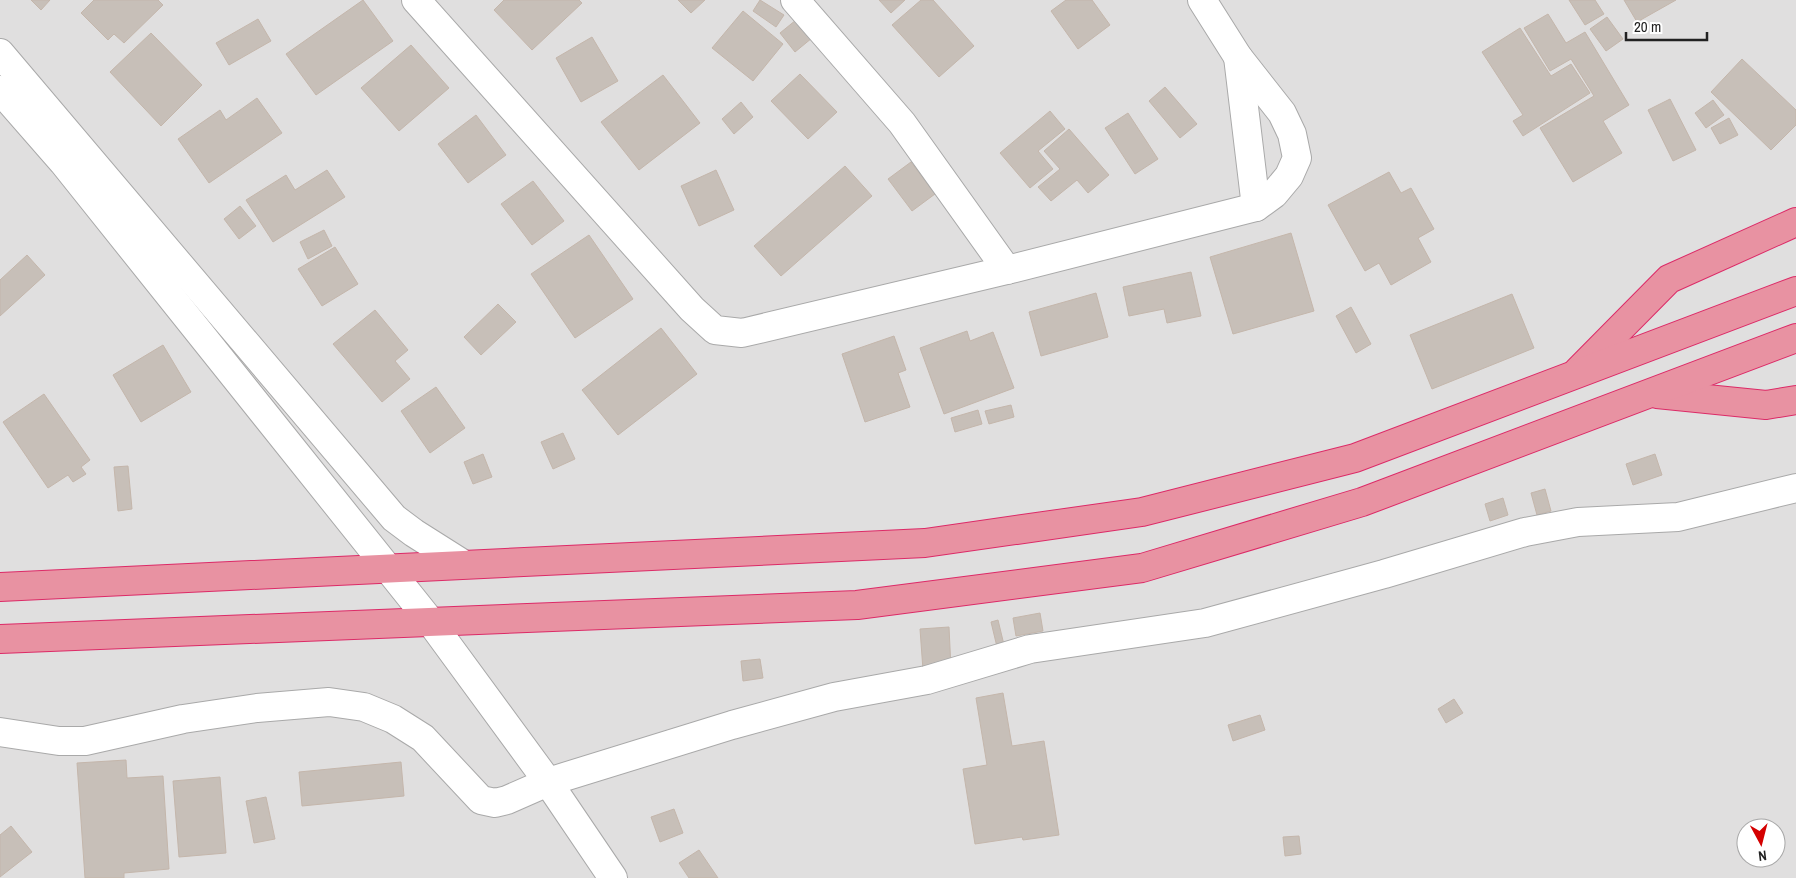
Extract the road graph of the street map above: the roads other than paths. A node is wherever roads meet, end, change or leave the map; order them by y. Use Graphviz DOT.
graph roads {
  1 [pos="416,0"];
  2 [pos="795,0"];
  3 [pos="1202,0"];
  4 [pos="0,53"];
  5 [pos="1238,57"];
  6 [pos="0,90"];
  7 [pos="1256,207"];
  8 [pos="1796,222"];
  9 [pos="1007,270"];
  10 [pos="1796,292"];
  11 [pos="1796,338"];
  12 [pos="1573,376"];
  13 [pos="1651,393"];
  14 [pos="1796,400"];
  15 [pos="1796,488"];
  16 [pos="463,564"];
  17 [pos="388,568"];
  18 [pos="0,587"];
  19 [pos="430,621"];
  20 [pos="0,639"];
  21 [pos="0,732"];
  22 [pos="548,782"];
  23 [pos="613,878"];
  1 -- 9 [label="street"];
  2 -- 9 [label="street"];
  3 -- 5 [label="street"];
  4 -- 16 [label="street"];
  5 -- 7 [label="street"];
  5 -- 7 [label="street"];
  6 -- 17 [label="street"];
  7 -- 9 [label="street"];
  8 -- 12 [label="highway"];
  10 -- 12 [label="highway"];
  11 -- 13 [label="highway"];
  12 -- 16 [label="highway"];
  13 -- 14 [label="highway"];
  13 -- 19 [label="highway"];
  15 -- 22 [label="street"];
  16 -- 17 [label="highway"];
  17 -- 18 [label="highway"];
  17 -- 19 [label="street"];
  19 -- 20 [label="highway"];
  19 -- 22 [label="street"];
  21 -- 22 [label="street"];
  22 -- 23 [label="street"];
}
